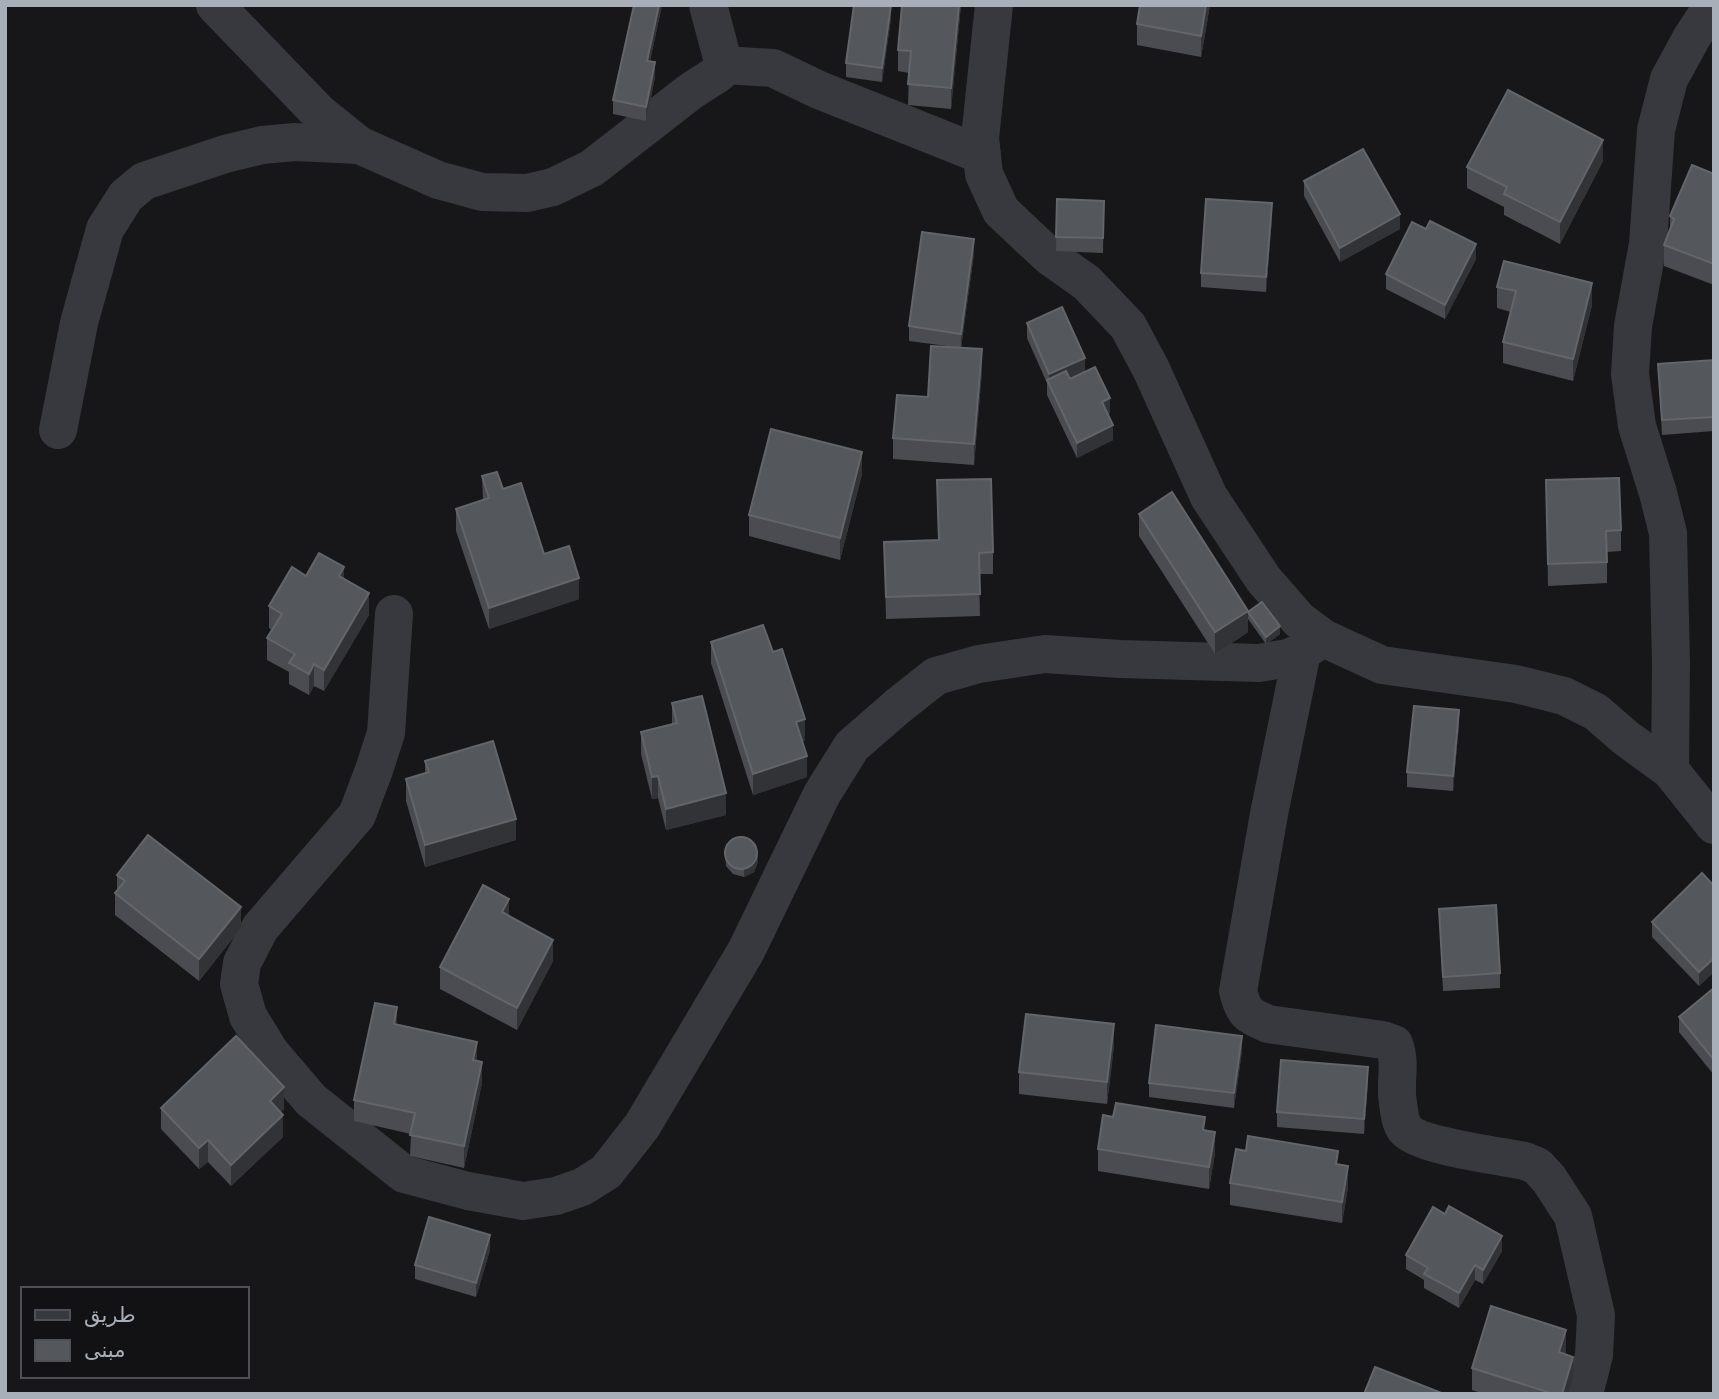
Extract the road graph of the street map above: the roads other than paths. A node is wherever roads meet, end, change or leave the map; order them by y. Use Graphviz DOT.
graph roads {
  1 [pos="215,5"];
  2 [pos="708,5"];
  3 [pos="994,5"];
  4 [pos="1713,5"];
  5 [pos="724,65"];
  6 [pos="359,145"];
  7 [pos="982,155"];
  8 [pos="58,430"];
  9 [pos="394,614"];
  10 [pos="1312,645"];
  11 [pos="1670,770"];
  12 [pos="1714,825"];
  13 [pos="1584,1394"];
  1 -- 6 [label="street"];
  2 -- 5 [label="street"];
  3 -- 7 [label="street"];
  4 -- 11 [label="street"];
  5 -- 6 [label="street"];
  5 -- 7 [label="street"];
  6 -- 8 [label="street"];
  7 -- 10 [label="street"];
  9 -- 10 [label="street"];
  10 -- 11 [label="street"];
  10 -- 13 [label="street"];
  11 -- 12 [label="street"];
}
